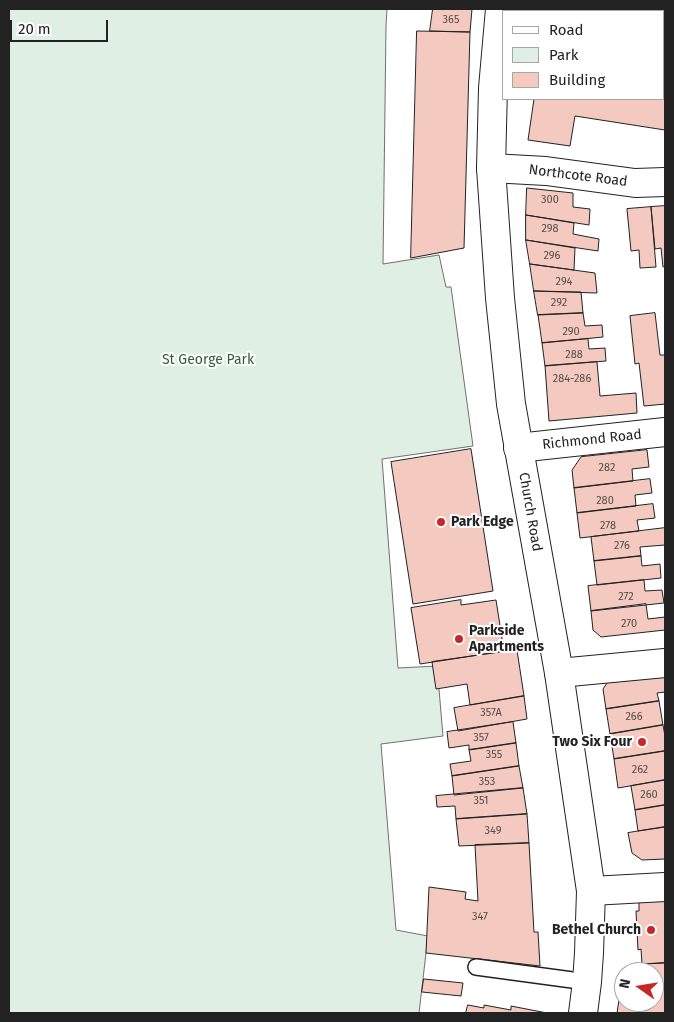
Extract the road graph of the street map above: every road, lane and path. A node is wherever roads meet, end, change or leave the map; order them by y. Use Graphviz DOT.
graph roads {
  1 [pos="500,9"];
  2 [pos="491,168"];
  3 [pos="665,182"];
  4 [pos="665,432"];
  5 [pos="518,448"];
  6 [pos="665,663"];
  7 [pos="559,673"];
  8 [pos="665,887"];
  9 [pos="591,891"];
  10 [pos="476,967"];
  11 [pos="587,982"];
  12 [pos="583,1013"];
  1 -- 2 [label="main road, Church Road"];
  2 -- 3 [label="main road, Northcote Road"];
  2 -- 5 [label="main road, Church Road"];
  4 -- 5 [label="main road, Richmond Road"];
  5 -- 7 [label="main road, Church Road"];
  6 -- 7 [label="main road"];
  7 -- 9 [label="main road, Church Road"];
  8 -- 9 [label="main road"];
  9 -- 11 [label="main road, Church Road"];
  10 -- 11 [label="lane"];
  11 -- 12 [label="main road, Church Road"];
}
